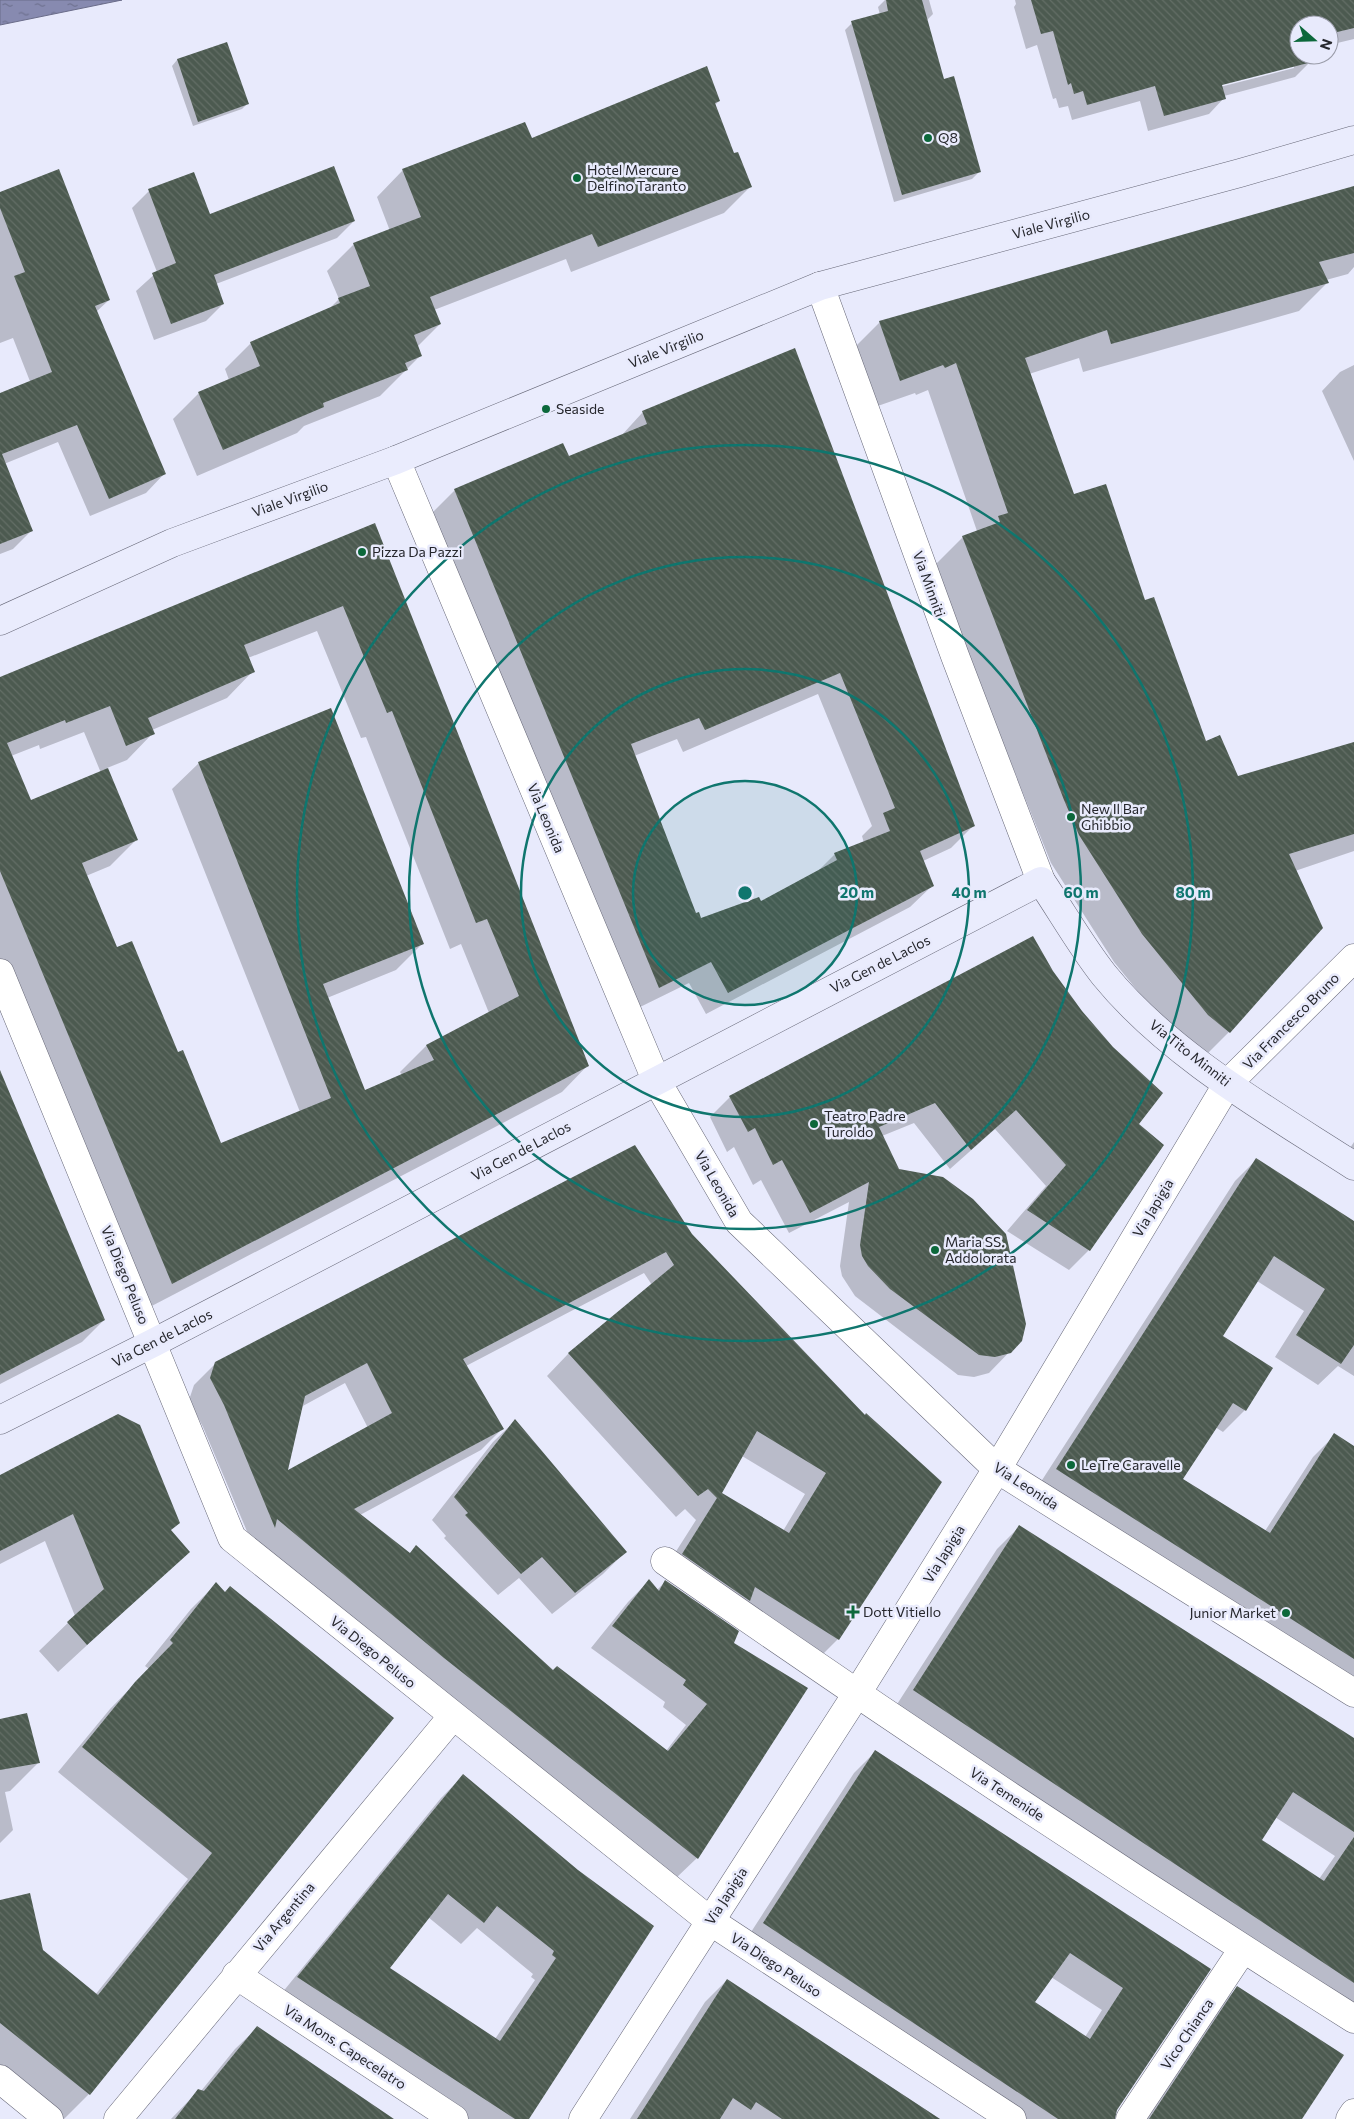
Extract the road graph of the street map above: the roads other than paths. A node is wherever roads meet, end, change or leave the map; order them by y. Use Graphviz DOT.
graph roads {
  1 [pos="1354,140"];
  2 [pos="820,286"];
  3 [pos="396,460"];
  4 [pos="0,621"];
  5 [pos="1041,881"];
  6 [pos="1354,958"];
  7 [pos="0,973"];
  8 [pos="656,1080"];
  9 [pos="1228,1084"];
  10 [pos="1354,1166"];
  11 [pos="153,1343"];
  12 [pos="0,1420"];
  13 [pos="997,1469"];
  14 [pos="665,1561"];
  15 [pos="1354,1693"];
  16 [pos="856,1695"];
  17 [pos="452,1717"];
  18 [pos="710,1921"];
  19 [pos="1243,1949"];
  20 [pos="236,1975"];
  21 [pos="1354,2019"];
  22 [pos="0,2079"];
  23 [pos="1354,2113"];
  24 [pos="49,2119"];
  25 [pos="118,2119"];
  26 [pos="454,2119"];
  27 [pos="583,2119"];
  28 [pos="1012,2119"];
  29 [pos="1130,2119"];
  30 [pos="1350,2119"];
  1 -- 2 [label="main road, Viale Virgilio"];
  2 -- 3 [label="main road, Viale Virgilio"];
  2 -- 5 [label="street, Via Minniti"];
  3 -- 4 [label="main road, Viale Virgilio"];
  3 -- 8 [label="street, Via Leonida"];
  5 -- 8 [label="main road, Via Gen de Laclos"];
  5 -- 9 [label="main road, Via Tito Minniti"];
  6 -- 9 [label="street, Via Francesco Bruno"];
  7 -- 11 [label="street, Via Diego Peluso"];
  8 -- 11 [label="main road, Via Gen de Laclos"];
  8 -- 13 [label="street, Via Leonida"];
  9 -- 10 [label="main road, Via Tito Minniti"];
  9 -- 13 [label="street, Via Japigia"];
  11 -- 12 [label="main road, Via Gen de Laclos"];
  11 -- 17 [label="street, Via Diego Peluso"];
  13 -- 15 [label="street, Via Leonida"];
  13 -- 16 [label="street, Via Japigia"];
  14 -- 16 [label="street, Via Temenide"];
  16 -- 18 [label="street, Via Japigia"];
  16 -- 19 [label="street, Via Temenide"];
  17 -- 18 [label="street, Via Diego Peluso"];
  17 -- 20 [label="street, Via Argentina"];
  18 -- 27 [label="street, Via Japigia"];
  18 -- 28 [label="street, Via Diego Peluso"];
  19 -- 21 [label="street, Via Temenide"];
  19 -- 29 [label="street, Vico Chianca"];
  20 -- 25 [label="street, Via Argentina"];
  20 -- 26 [label="street, Via Mons. Capecelatro"];
  22 -- 24 [label="street"];
  23 -- 30 [label="street"];
}
